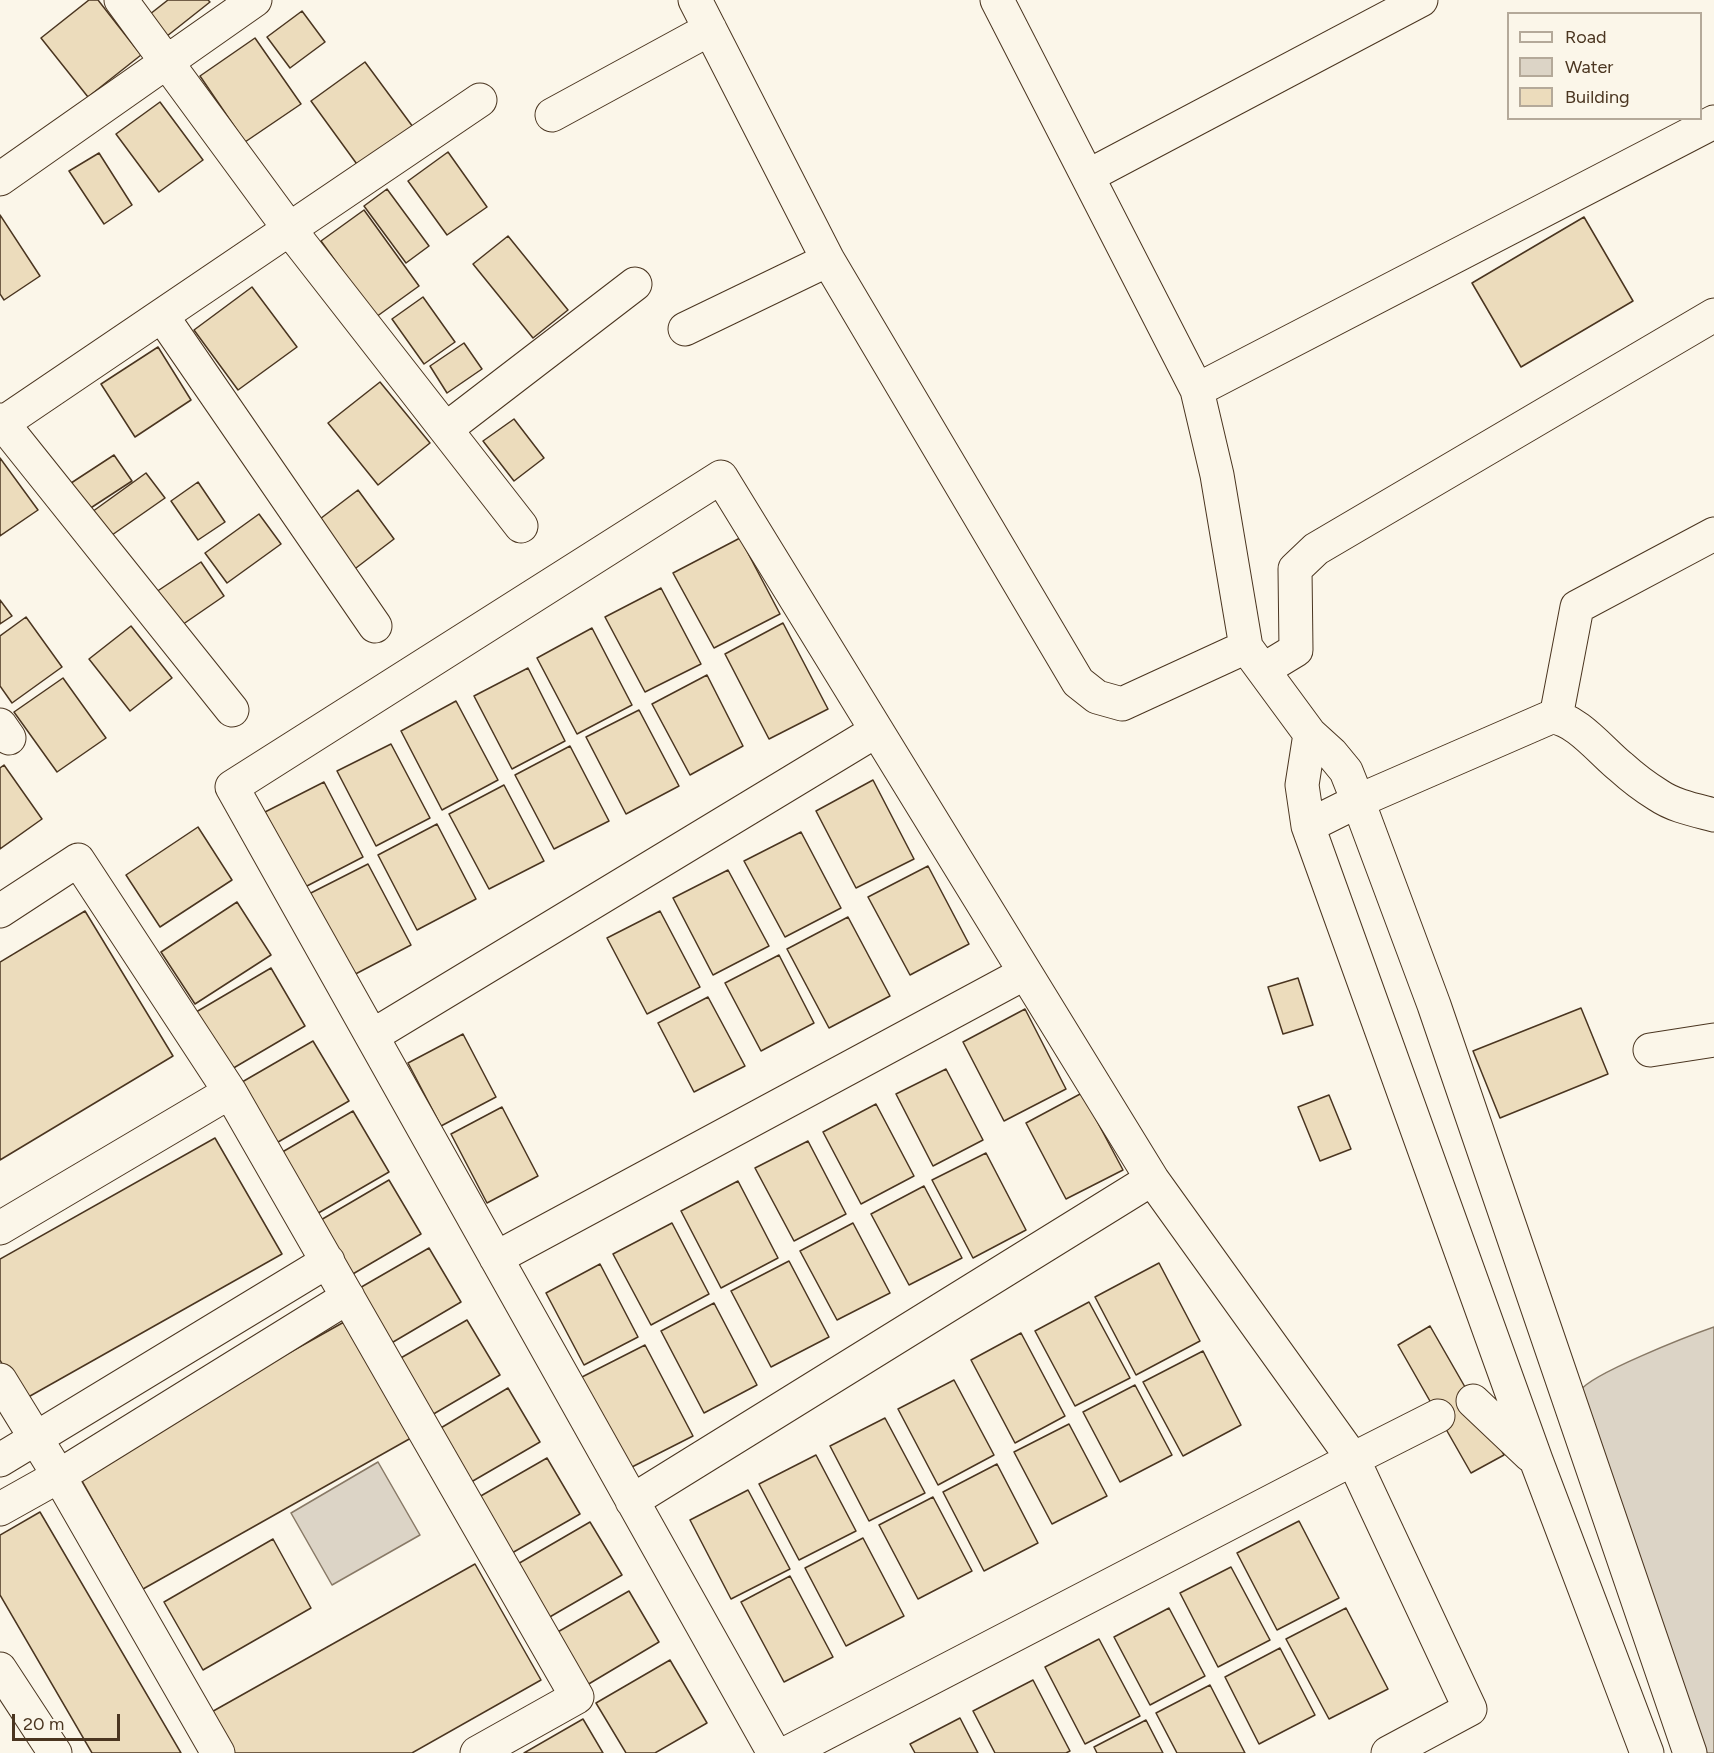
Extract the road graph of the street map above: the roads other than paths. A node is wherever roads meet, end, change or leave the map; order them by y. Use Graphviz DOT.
graph roads {
  1 [pos="121,0"];
  2 [pos="255,0"];
  3 [pos="695,0"];
  4 [pos="997,0"];
  5 [pos="1420,0"];
  6 [pos="710,29"];
  7 [pos="168,62"];
  8 [pos="480,100"];
  9 [pos="552,115"];
  10 [pos="1714,122"];
  11 [pos="1088,176"];
  12 [pos="0,179"];
  13 [pos="290,230"];
  14 [pos="828,260"];
  15 [pos="635,284"];
  16 [pos="1714,315"];
  17 [pos="162,316"];
  18 [pos="685,329"];
  19 [pos="1197,390"];
  20 [pos="1,423"];
  21 [pos="446,429"];
  22 [pos="521,526"];
  23 [pos="1714,534"];
  24 [pos="375,626"];
  25 [pos="1254,658"];
  26 [pos="232,710"];
  27 [pos="1556,717"];
  28 [pos="876,731"];
  29 [pos="1310,734"];
  30 [pos="1358,801"];
  31 [pos="1714,815"];
  32 [pos="1308,826"];
  33 [pos="0,911"];
  34 [pos="1026,973"];
  35 [pos="372,1036"];
  36 [pos="1714,1040"];
  37 [pos="1650,1050"];
  38 [pos="230,1092"];
  39 [pos="1152,1179"];
  40 [pos="0,1228"];
  41 [pos="496,1258"];
  42 [pos="328,1261"];
  43 [pos="348,1297"];
  44 [pos="0,1380"];
  45 [pos="1473,1401"];
  46 [pos="1438,1416"];
  47 [pos="36,1438"];
  48 [pos="1353,1459"];
  49 [pos="0,1460"];
  50 [pos="1536,1460"];
  51 [pos="59,1476"];
  52 [pos="632,1501"];
  53 [pos="0,1509"];
  54 [pos="0,1669"];
  55 [pos="55,1753"];
  56 [pos="218,1753"];
  57 [pos="477,1753"];
  58 [pos="774,1753"];
  59 [pos="787,1753"];
  60 [pos="1388,1753"];
  61 [pos="1647,1753"];
  62 [pos="1690,1753"];
  1 -- 7 [label="street"];
  2 -- 7 [label="street"];
  3 -- 6 [label="street"];
  4 -- 11 [label="street"];
  5 -- 11 [label="street"];
  6 -- 9 [label="street"];
  6 -- 14 [label="street"];
  7 -- 12 [label="street"];
  7 -- 13 [label="street"];
  8 -- 13 [label="street"];
  10 -- 19 [label="street"];
  11 -- 19 [label="street"];
  13 -- 17 [label="street"];
  13 -- 21 [label="street"];
  14 -- 18 [label="street"];
  14 -- 25 [label="street"];
  15 -- 21 [label="street"];
  16 -- 25 [label="street"];
  17 -- 20 [label="street"];
  17 -- 24 [label="street"];
  19 -- 25 [label="street"];
  20 -- 26 [label="street"];
  21 -- 22 [label="street"];
  23 -- 27 [label="street"];
  25 -- 29 [label="street"];
  27 -- 30 [label="street"];
  27 -- 31 [label="street"];
  28 -- 34 [label="street"];
  28 -- 35 [label="street"];
  28 -- 35 [label="street"];
  29 -- 30 [label="street"];
  29 -- 32 [label="street"];
  30 -- 32 [label="street"];
  30 -- 62 [label="street"];
  32 -- 50 [label="street"];
  33 -- 38 [label="street"];
  34 -- 39 [label="street"];
  34 -- 41 [label="street"];
  35 -- 41 [label="street"];
  36 -- 37 [label="street"];
  38 -- 40 [label="street"];
  38 -- 42 [label="street"];
  39 -- 48 [label="street"];
  39 -- 52 [label="street"];
  41 -- 52 [label="street"];
  42 -- 43 [label="street"];
  42 -- 47 [label="street"];
  43 -- 51 [label="street"];
  43 -- 57 [label="street"];
  44 -- 47 [label="street"];
  45 -- 50 [label="street"];
  46 -- 48 [label="street"];
  47 -- 49 [label="street"];
  47 -- 51 [label="street"];
  48 -- 59 [label="street"];
  48 -- 60 [label="street"];
  50 -- 61 [label="street"];
  51 -- 53 [label="street"];
  51 -- 56 [label="street"];
  52 -- 58 [label="street"];
  54 -- 55 [label="street"];
}
